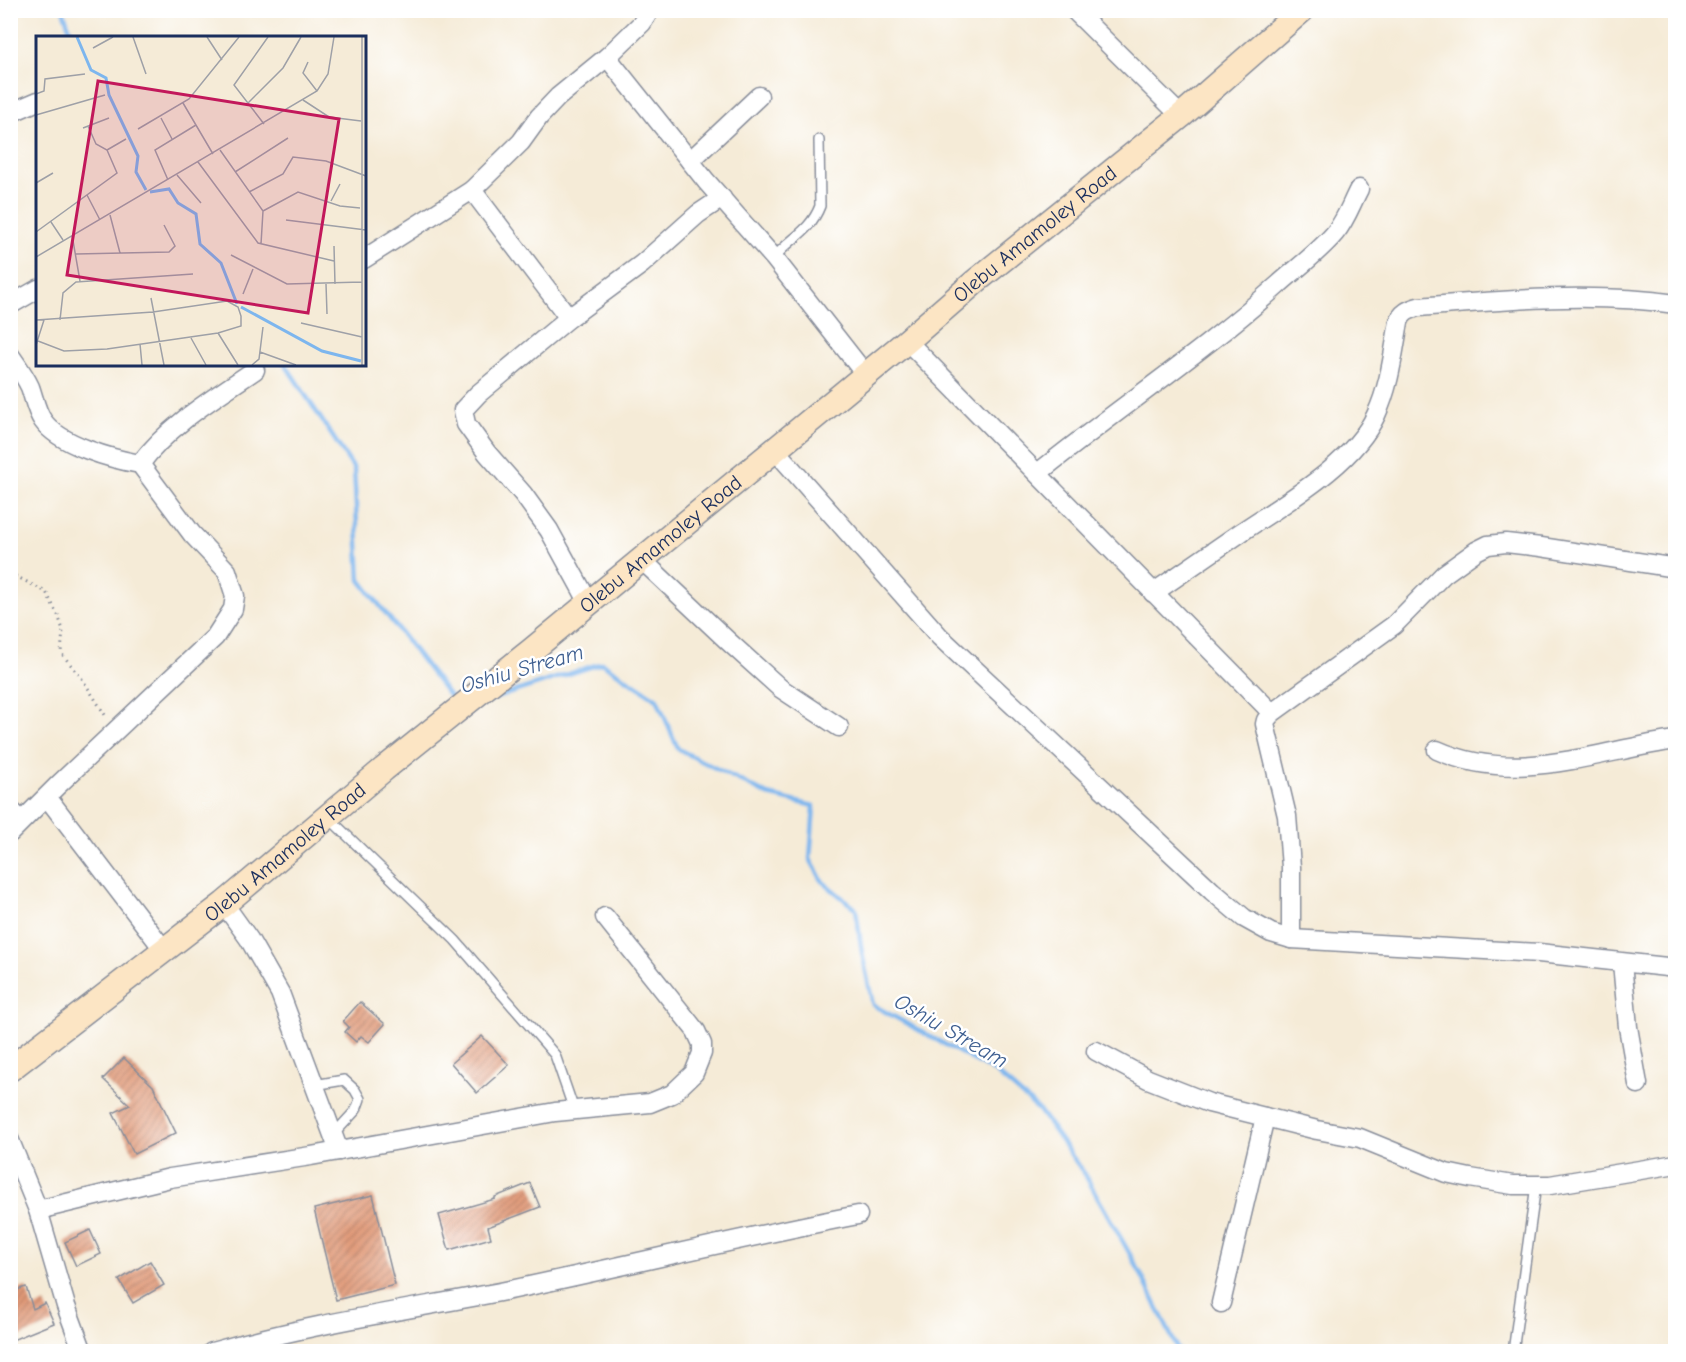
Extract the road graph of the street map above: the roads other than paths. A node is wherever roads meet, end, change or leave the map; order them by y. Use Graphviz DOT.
graph roads {
  1 [pos="650,10"];
  2 [pos="1074,10"];
  3 [pos="1302,10"];
  4 [pos="607,57"];
  5 [pos="759,96"];
  6 [pos="36,101"];
  7 [pos="10,114"];
  8 [pos="1180,116"];
  9 [pos="819,140"];
  10 [pos="690,161"];
  11 [pos="1359,189"];
  12 [pos="472,190"];
  13 [pos="722,198"];
  14 [pos="366,258"];
  15 [pos="774,258"];
  16 [pos="36,290"];
  17 [pos="1676,304"];
  18 [pos="10,305"];
  19 [pos="568,318"];
  20 [pos="907,341"];
  21 [pos="10,355"];
  22 [pos="255,369"];
  23 [pos="865,374"];
  24 [pos="775,450"];
  25 [pos="140,464"];
  26 [pos="1038,473"];
  27 [pos="642,560"];
  28 [pos="1676,568"];
  29 [pos="1154,593"];
  30 [pos="589,603"];
  31 [pos="1272,713"];
  32 [pos="839,727"];
  33 [pos="1676,740"];
  34 [pos="1437,750"];
  35 [pos="47,797"];
  36 [pos="10,803"];
  37 [pos="328,816"];
  38 [pos="25,818"];
  39 [pos="10,832"];
  40 [pos="224,904"];
  41 [pos="605,917"];
  42 [pos="1291,939"];
  43 [pos="164,950"];
  44 [pos="1622,963"];
  45 [pos="1676,968"];
  46 [pos="1096,1051"];
  47 [pos="10,1069"];
  48 [pos="1638,1084"];
  49 [pos="314,1085"];
  50 [pos="574,1110"];
  51 [pos="1265,1117"];
  52 [pos="10,1142"];
  53 [pos="337,1143"];
  54 [pos="1676,1164"];
  55 [pos="1536,1185"];
  56 [pos="38,1210"];
  57 [pos="858,1215"];
  58 [pos="1221,1303"];
  59 [pos="83,1352"];
  60 [pos="212,1352"];
  61 [pos="1513,1352"];
  1 -- 4 [label="street"];
  2 -- 8 [label="street"];
  3 -- 8 [label="street, Olebu Amamoley Road"];
  4 -- 10 [label="street"];
  4 -- 12 [label="street"];
  5 -- 10 [label="street"];
  6 -- 7 [label="street"];
  8 -- 20 [label="street, Olebu Amamoley Road"];
  9 -- 15 [label="lane"];
  10 -- 13 [label="street"];
  11 -- 26 [label="street"];
  12 -- 14 [label="street"];
  12 -- 19 [label="street"];
  13 -- 15 [label="street"];
  13 -- 19 [label="street"];
  15 -- 23 [label="street"];
  16 -- 18 [label="street"];
  17 -- 29 [label="street"];
  19 -- 30 [label="street"];
  20 -- 23 [label="street, Olebu Amamoley Road"];
  20 -- 26 [label="street"];
  21 -- 25 [label="street"];
  22 -- 25 [label="street"];
  23 -- 24 [label="street, Olebu Amamoley Road"];
  24 -- 27 [label="street, Olebu Amamoley Road"];
  24 -- 42 [label="street"];
  25 -- 35 [label="street"];
  26 -- 29 [label="street"];
  27 -- 30 [label="street, Olebu Amamoley Road"];
  27 -- 32 [label="street"];
  28 -- 31 [label="street"];
  29 -- 31 [label="street"];
  30 -- 37 [label="street, Olebu Amamoley Road"];
  31 -- 42 [label="street"];
  33 -- 34 [label="street"];
  35 -- 38 [label="street"];
  35 -- 43 [label="street"];
  36 -- 38 [label="lane"];
  37 -- 40 [label="street, Olebu Amamoley Road"];
  37 -- 50 [label="lane"];
  38 -- 39 [label="street"];
  40 -- 43 [label="street, Olebu Amamoley Road"];
  40 -- 49 [label="street"];
  41 -- 50 [label="street"];
  42 -- 44 [label="street"];
  43 -- 47 [label="street, Olebu Amamoley Road"];
  44 -- 45 [label="street"];
  44 -- 48 [label="street"];
  46 -- 51 [label="street"];
  49 -- 53 [label="street"];
  49 -- 53 [label="lane"];
  50 -- 53 [label="street"];
  51 -- 55 [label="street"];
  51 -- 58 [label="street"];
  52 -- 56 [label="street"];
  53 -- 56 [label="street"];
  54 -- 55 [label="street"];
  55 -- 61 [label="lane"];
  56 -- 59 [label="street"];
  57 -- 60 [label="street"];
}
